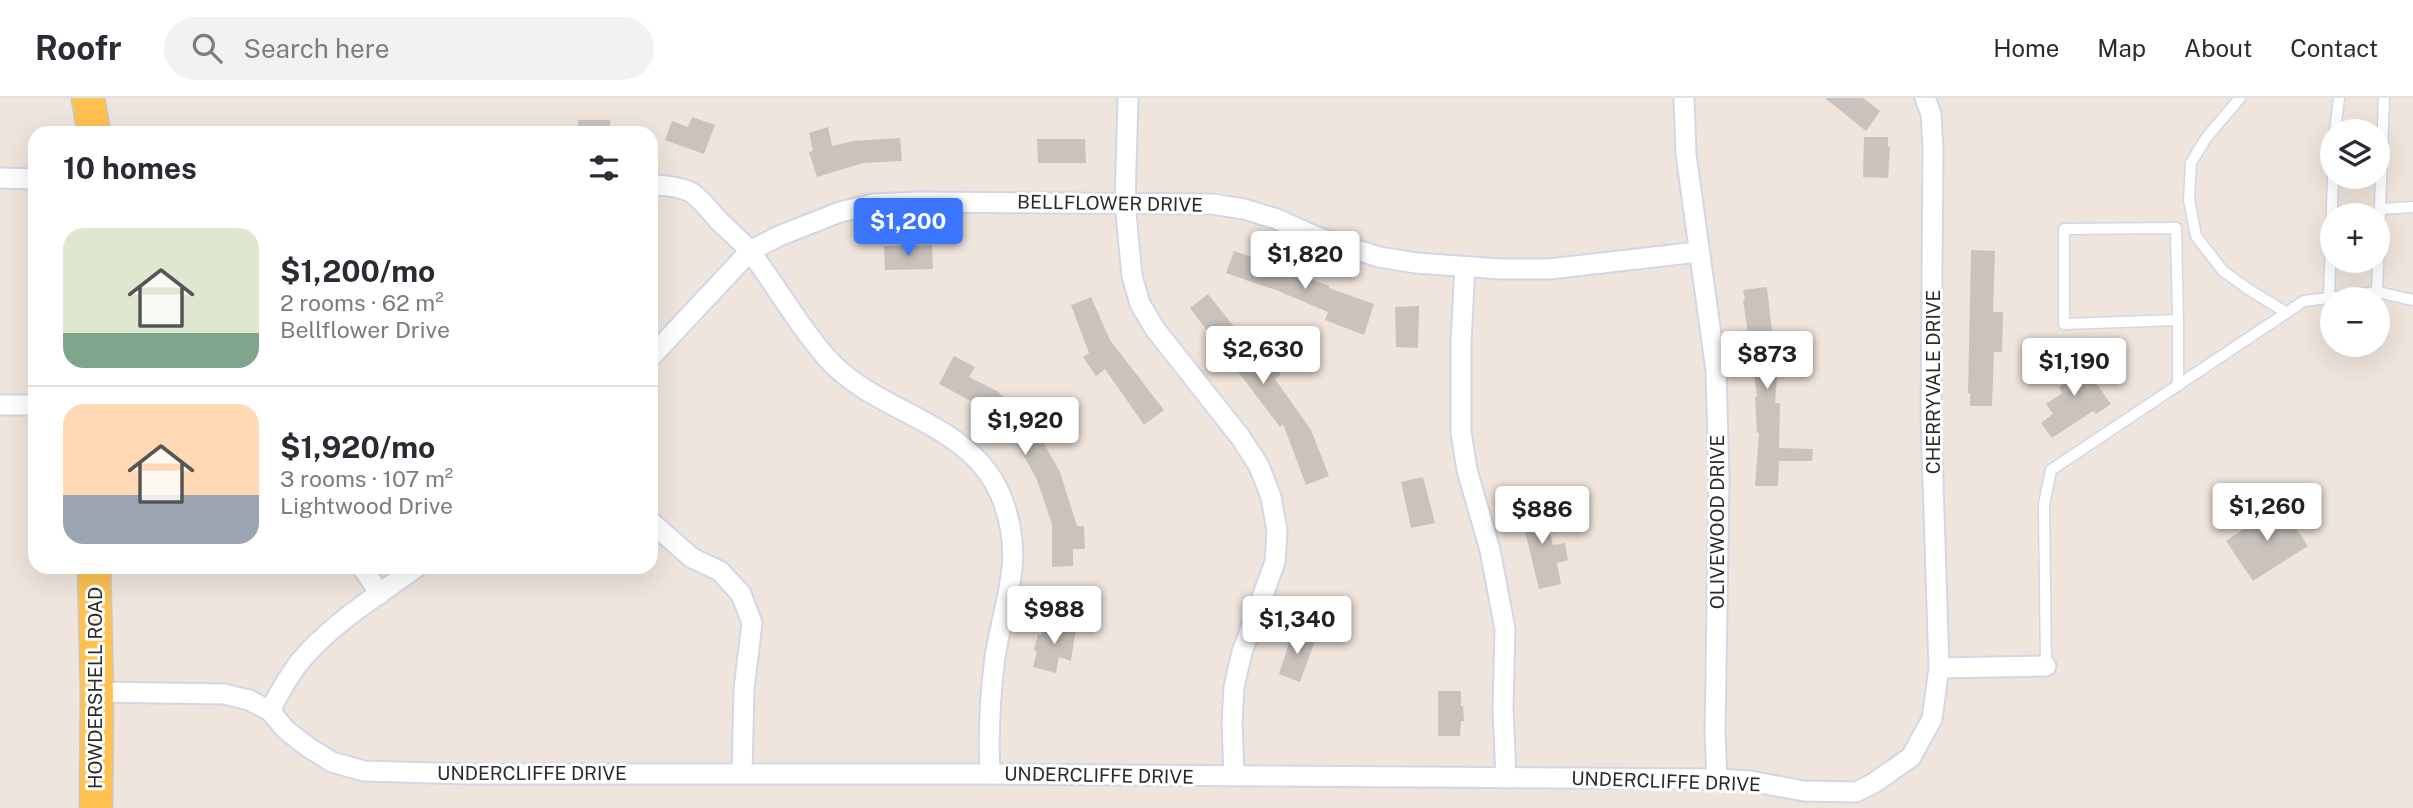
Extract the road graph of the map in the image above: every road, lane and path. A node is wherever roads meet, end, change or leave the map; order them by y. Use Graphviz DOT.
graph roads {
  1 [pos="88,98"];
  2 [pos="1128,98"];
  3 [pos="1684,98"];
  4 [pos="1925,98"];
  5 [pos="2240,98"];
  6 [pos="2339,98"];
  7 [pos="2384,98"];
  8 [pos="2227,102"];
  9 [pos="2336,119"];
  10 [pos="93,126"];
  11 [pos="0,178"];
  12 [pos="28,178"];
  13 [pos="658,185"];
  14 [pos="2333,189"];
  15 [pos="1125,203"];
  16 [pos="2380,203"];
  17 [pos="2413,207"];
  18 [pos="2390,208"];
  19 [pos="750,251"];
  20 [pos="1698,252"];
  21 [pos="1465,267"];
  22 [pos="2329,287"];
  23 [pos="2390,295"];
  24 [pos="2320,299"];
  25 [pos="2413,300"];
  26 [pos="2287,313"];
  27 [pos="2178,320"];
  28 [pos="658,350"];
  29 [pos="2178,386"];
  30 [pos="0,405"];
  31 [pos="28,405"];
  32 [pos="658,528"];
  33 [pos="94,574"];
  34 [pos="367,574"];
  35 [pos="407,574"];
  36 [pos="380,594"];
  37 [pos="2046,666"];
  38 [pos="1939,668"];
  39 [pos="97,692"];
  40 [pos="270,711"];
  41 [pos="743,773"];
  42 [pos="990,774"];
  43 [pos="1234,776"];
  44 [pos="1506,778"];
  45 [pos="1717,779"];
  46 [pos="96,808"];
  1 -- 10 [label="main road"];
  2 -- 15 [label="street"];
  3 -- 20 [label="street, OLIVEWOOD DRIVE"];
  4 -- 38 [label="street, CHERRYVALE DRIVE"];
  5 -- 8 [label="lane"];
  6 -- 9 [label="lane"];
  7 -- 16 [label="lane"];
  8 -- 26 [label="lane"];
  11 -- 12 [label="street"];
  13 -- 19 [label="street"];
  14 -- 22 [label="lane"];
  15 -- 19 [label="street, BELLFLOWER DRIVE"];
  15 -- 21 [label="street, BELLFLOWER DRIVE"];
  15 -- 43 [label="street"];
  17 -- 18 [label="lane"];
  19 -- 28 [label="street, BELLFLOWER DRIVE"];
  19 -- 42 [label="street"];
  20 -- 21 [label="street, BELLFLOWER DRIVE"];
  20 -- 45 [label="street, OLIVEWOOD DRIVE"];
  21 -- 44 [label="street"];
  23 -- 25 [label="lane"];
  24 -- 26 [label="lane"];
  26 -- 29 [label="lane"];
  27 -- 27 [label="lane"];
  27 -- 29 [label="lane"];
  29 -- 37 [label="lane"];
  30 -- 31 [label="street"];
  32 -- 41 [label="street"];
  33 -- 39 [label="main road, HOWDERSHELL ROAD"];
  34 -- 36 [label="street"];
  35 -- 36 [label="street"];
  36 -- 40 [label="street"];
  37 -- 38 [label="street"];
  38 -- 45 [label="street, UNDERCLIFFE DRIVE"];
  39 -- 40 [label="street, UNDERCLIFFE DRIVE"];
  39 -- 46 [label="main road, HOWDERSHELL ROAD"];
  40 -- 41 [label="street, UNDERCLIFFE DRIVE"];
  41 -- 42 [label="street, UNDERCLIFFE DRIVE"];
  42 -- 43 [label="street, UNDERCLIFFE DRIVE"];
  43 -- 44 [label="street, UNDERCLIFFE DRIVE"];
  44 -- 45 [label="street, UNDERCLIFFE DRIVE"];
}
